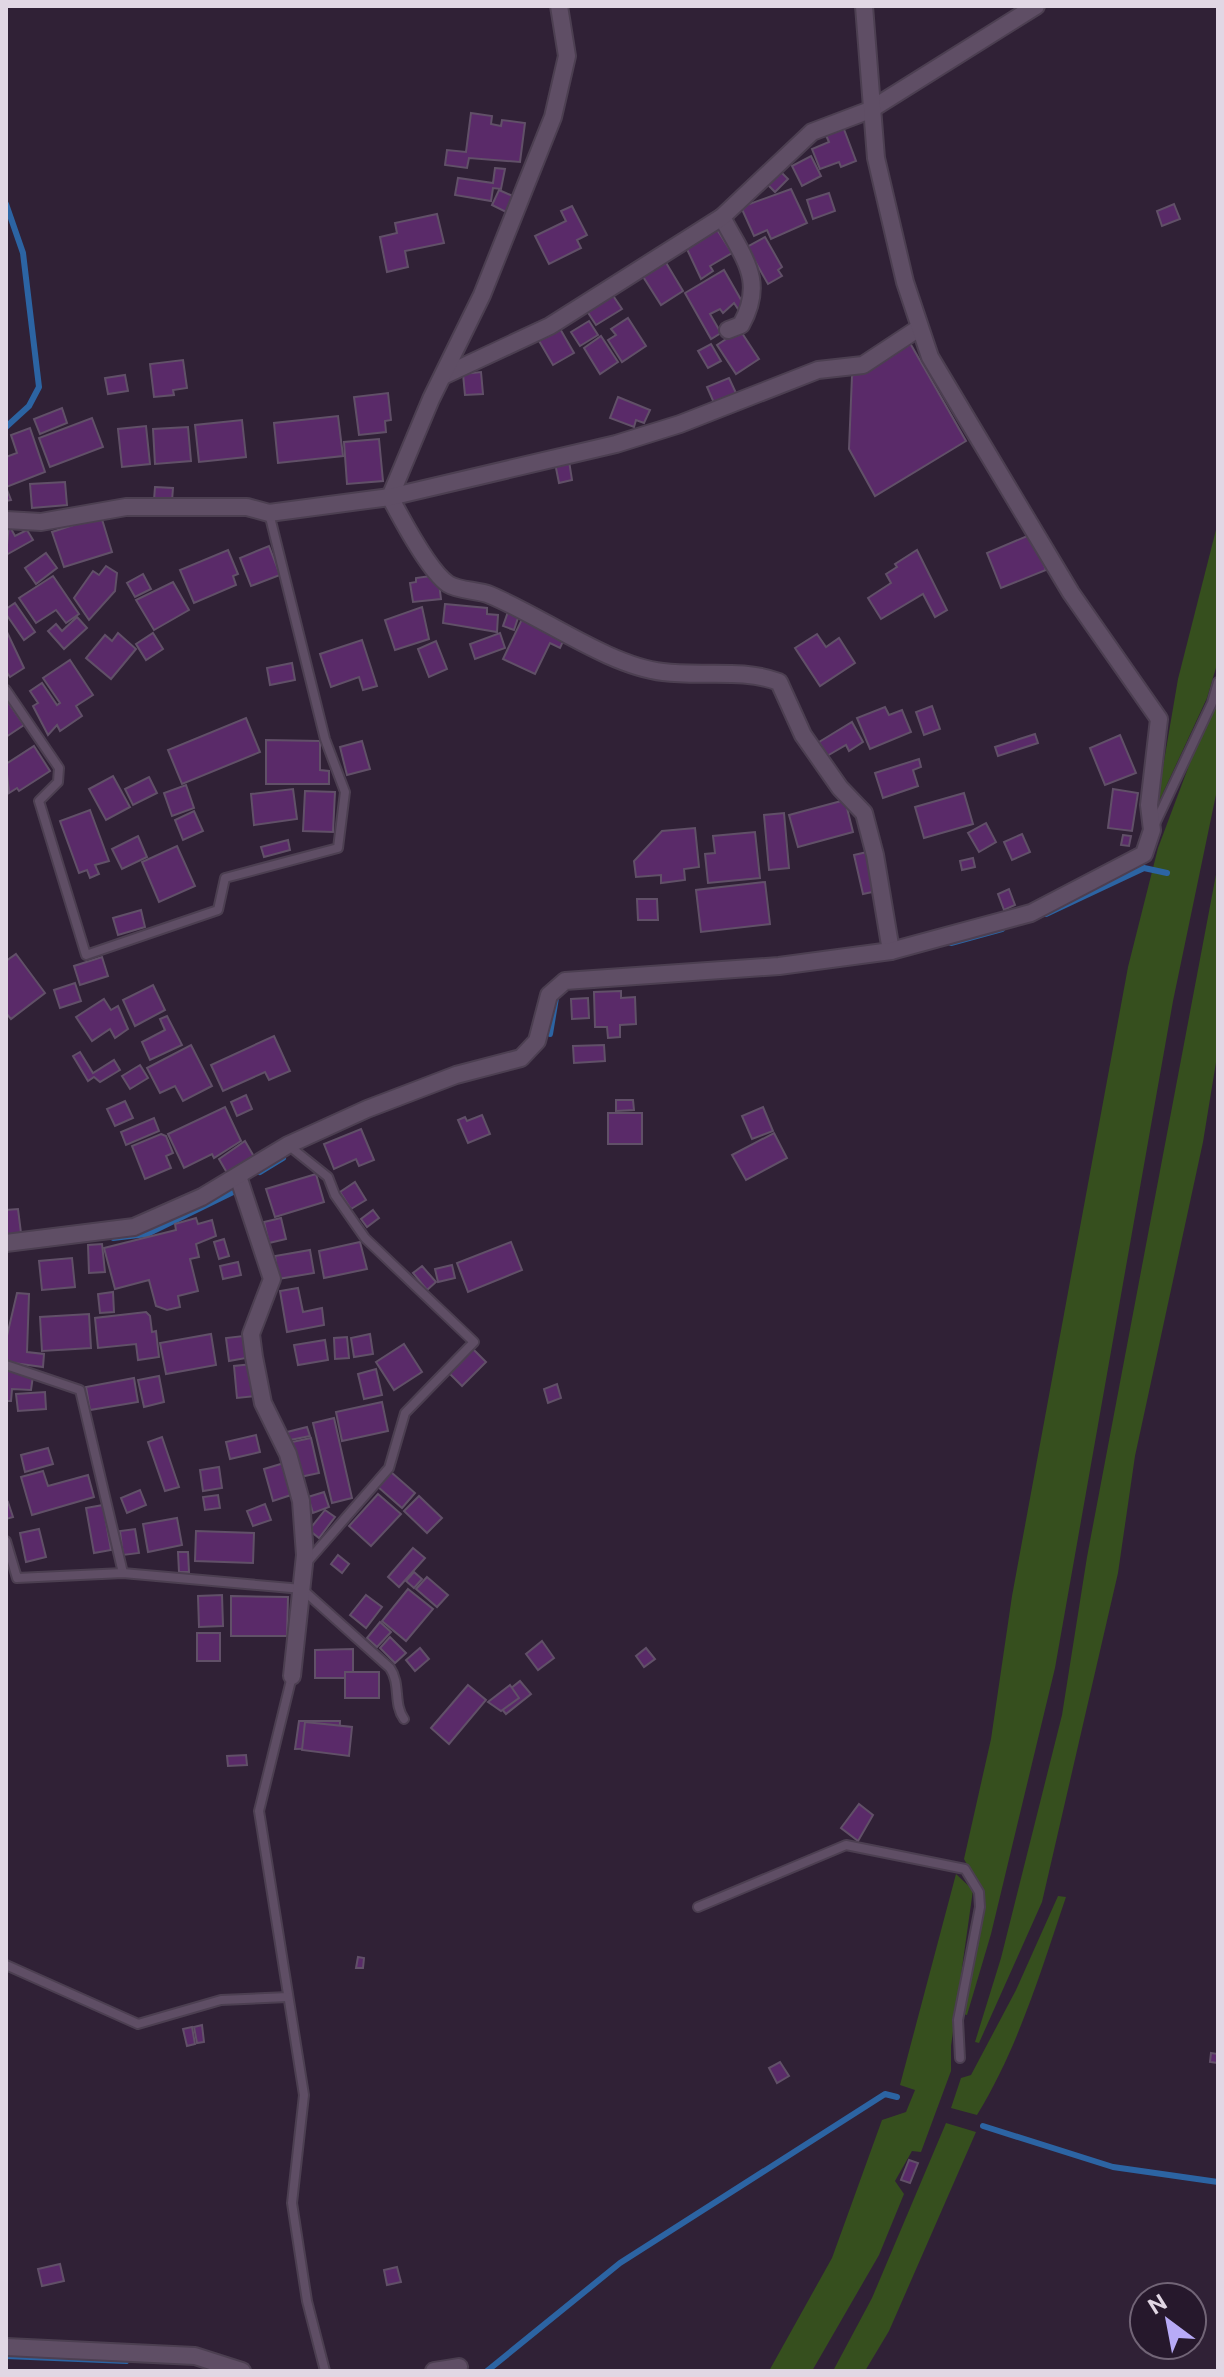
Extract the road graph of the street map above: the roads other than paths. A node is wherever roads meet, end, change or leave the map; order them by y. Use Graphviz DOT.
graph roads {
  1 [pos="559,6"];
  2 [pos="864,6"];
  3 [pos="1036,6"];
  4 [pos="870,110"];
  5 [pos="722,217"];
  6 [pos="919,328"];
  7 [pos="728,330"];
  8 [pos="443,376"];
  9 [pos="390,497"];
  10 [pos="269,513"];
  11 [pos="6,520"];
  12 [pos="1218,682"];
  13 [pos="6,690"];
  14 [pos="1152,830"];
  15 [pos="891,951"];
  16 [pos="288,1145"];
  17 [pos="238,1176"];
  18 [pos="6,1243"];
  19 [pos="6,1365"];
  20 [pos="6,1541"];
  21 [pos="305,1565"];
  22 [pos="123,1573"];
  23 [pos="302,1589"];
  24 [pos="292,1676"];
  25 [pos="404,1719"];
  26 [pos="698,1907"];
  27 [pos="6,1965"];
  28 [pos="288,1997"];
  29 [pos="960,2058"];
  30 [pos="6,2347"];
  31 [pos="459,2367"];
  32 [pos="242,2371"];
  33 [pos="325,2371"];
  34 [pos="434,2371"];
  1 -- 8 [label="street"];
  2 -- 4 [label="street"];
  3 -- 4 [label="street"];
  4 -- 5 [label="street"];
  4 -- 6 [label="street"];
  5 -- 7 [label="street"];
  5 -- 8 [label="street"];
  6 -- 9 [label="street"];
  6 -- 14 [label="street"];
  8 -- 9 [label="street"];
  9 -- 10 [label="street"];
  9 -- 15 [label="street"];
  10 -- 11 [label="street"];
  10 -- 13 [label="lane"];
  12 -- 14 [label="lane"];
  14 -- 15 [label="street"];
  15 -- 16 [label="street"];
  16 -- 17 [label="street"];
  16 -- 21 [label="lane"];
  17 -- 18 [label="street"];
  17 -- 21 [label="street"];
  19 -- 22 [label="lane"];
  20 -- 22 [label="lane"];
  21 -- 23 [label="street"];
  22 -- 23 [label="lane"];
  23 -- 24 [label="street"];
  23 -- 25 [label="lane"];
  24 -- 28 [label="lane"];
  26 -- 29 [label="lane"];
  27 -- 28 [label="lane"];
  28 -- 33 [label="lane"];
  30 -- 32 [label="street"];
  31 -- 34 [label="street"];
}
